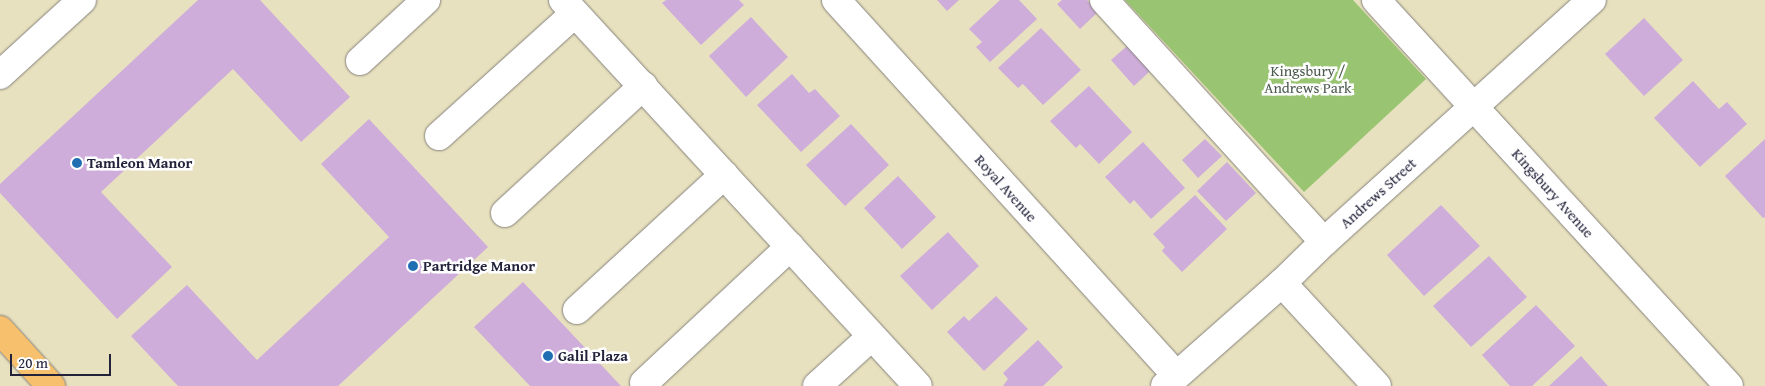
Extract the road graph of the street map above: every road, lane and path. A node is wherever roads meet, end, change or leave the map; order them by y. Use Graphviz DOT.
graph roads {
  1 [pos="82,0"];
  2 [pos="426,0"];
  3 [pos="836,0"];
  4 [pos="1104,0"];
  5 [pos="1376,0"];
  6 [pos="1592,0"];
  7 [pos="569,6"];
  8 [pos="360,61"];
  9 [pos="0,76"];
  10 [pos="643,86"];
  11 [pos="1474,107"];
  12 [pos="438,136"];
  13 [pos="724,175"];
  14 [pos="505,213"];
  15 [pos="1324,242"];
  16 [pos="790,247"];
  17 [pos="1282,282"];
  18 [pos="577,310"];
  19 [pos="0,330"];
  20 [pos="872,336"];
  21 [pos="1171,381"];
  22 [pos="644,383"];
  23 [pos="51,386"];
  24 [pos="817,386"];
  25 [pos="918,386"];
  26 [pos="1377,386"];
  27 [pos="1729,386"];
  1 -- 9 [label="street"];
  2 -- 8 [label="street"];
  3 -- 21 [label="street, Royal Avenue"];
  4 -- 15 [label="street"];
  5 -- 11 [label="street, Kingsbury Avenue"];
  6 -- 11 [label="street, Andrews Street"];
  7 -- 10 [label="street"];
  7 -- 12 [label="street"];
  10 -- 13 [label="street"];
  10 -- 14 [label="street"];
  11 -- 15 [label="street, Andrews Street"];
  11 -- 27 [label="street, Kingsbury Avenue"];
  13 -- 16 [label="street"];
  13 -- 18 [label="street"];
  15 -- 17 [label="street, Andrews Street"];
  16 -- 20 [label="street"];
  16 -- 22 [label="street"];
  17 -- 21 [label="street, Andrews Street"];
  17 -- 26 [label="street"];
  19 -- 23 [label="main road"];
  20 -- 24 [label="street"];
  20 -- 25 [label="street"];
}
